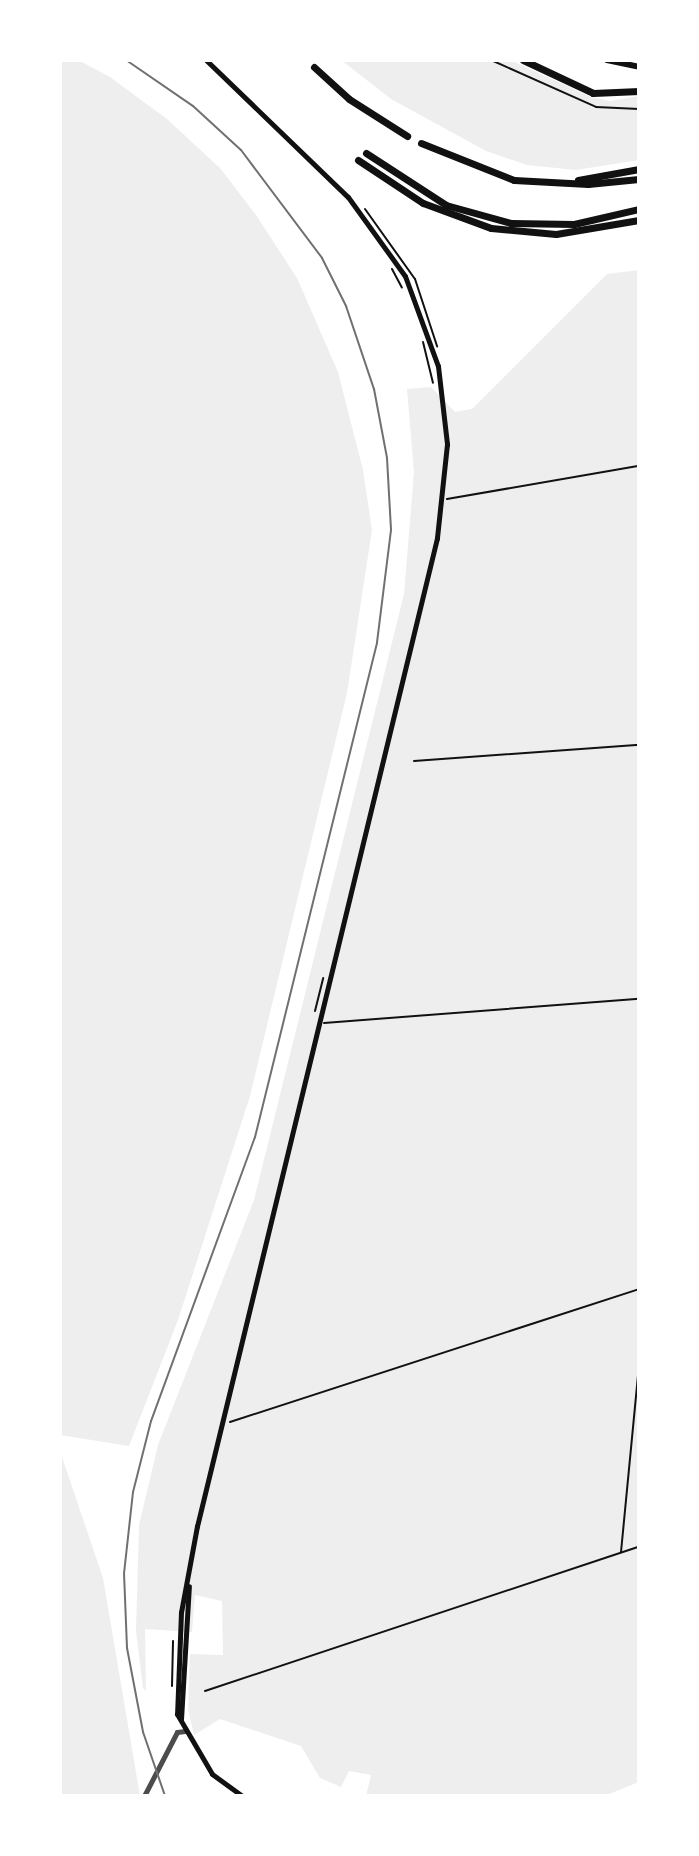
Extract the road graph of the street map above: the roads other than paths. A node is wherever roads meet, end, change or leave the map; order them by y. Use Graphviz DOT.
graph roads {
  1 [pos="206,60"];
  2 [pos="523,60"];
  3 [pos="607,60"];
  4 [pos="314,67"];
  5 [pos="639,67"];
  6 [pos="639,91"];
  7 [pos="407,136"];
  8 [pos="421,143"];
  9 [pos="366,153"];
  10 [pos="358,160"];
  11 [pos="639,169"];
  12 [pos="639,179"];
  13 [pos="543,182"];
  14 [pos="639,209"];
  15 [pos="639,220"];
  16 [pos="185,1731"];
  17 [pos="144,1796"];
  18 [pos="242,1796"];
  1 -- 16 [label="main road"];
  2 -- 6 [label="highway"];
  3 -- 5 [label="highway"];
  4 -- 7 [label="highway"];
  8 -- 13 [label="highway"];
  9 -- 14 [label="highway"];
  10 -- 15 [label="highway"];
  11 -- 13 [label="highway"];
  12 -- 13 [label="highway"];
  16 -- 17 [label="street"];
  16 -- 18 [label="main road"];
}
